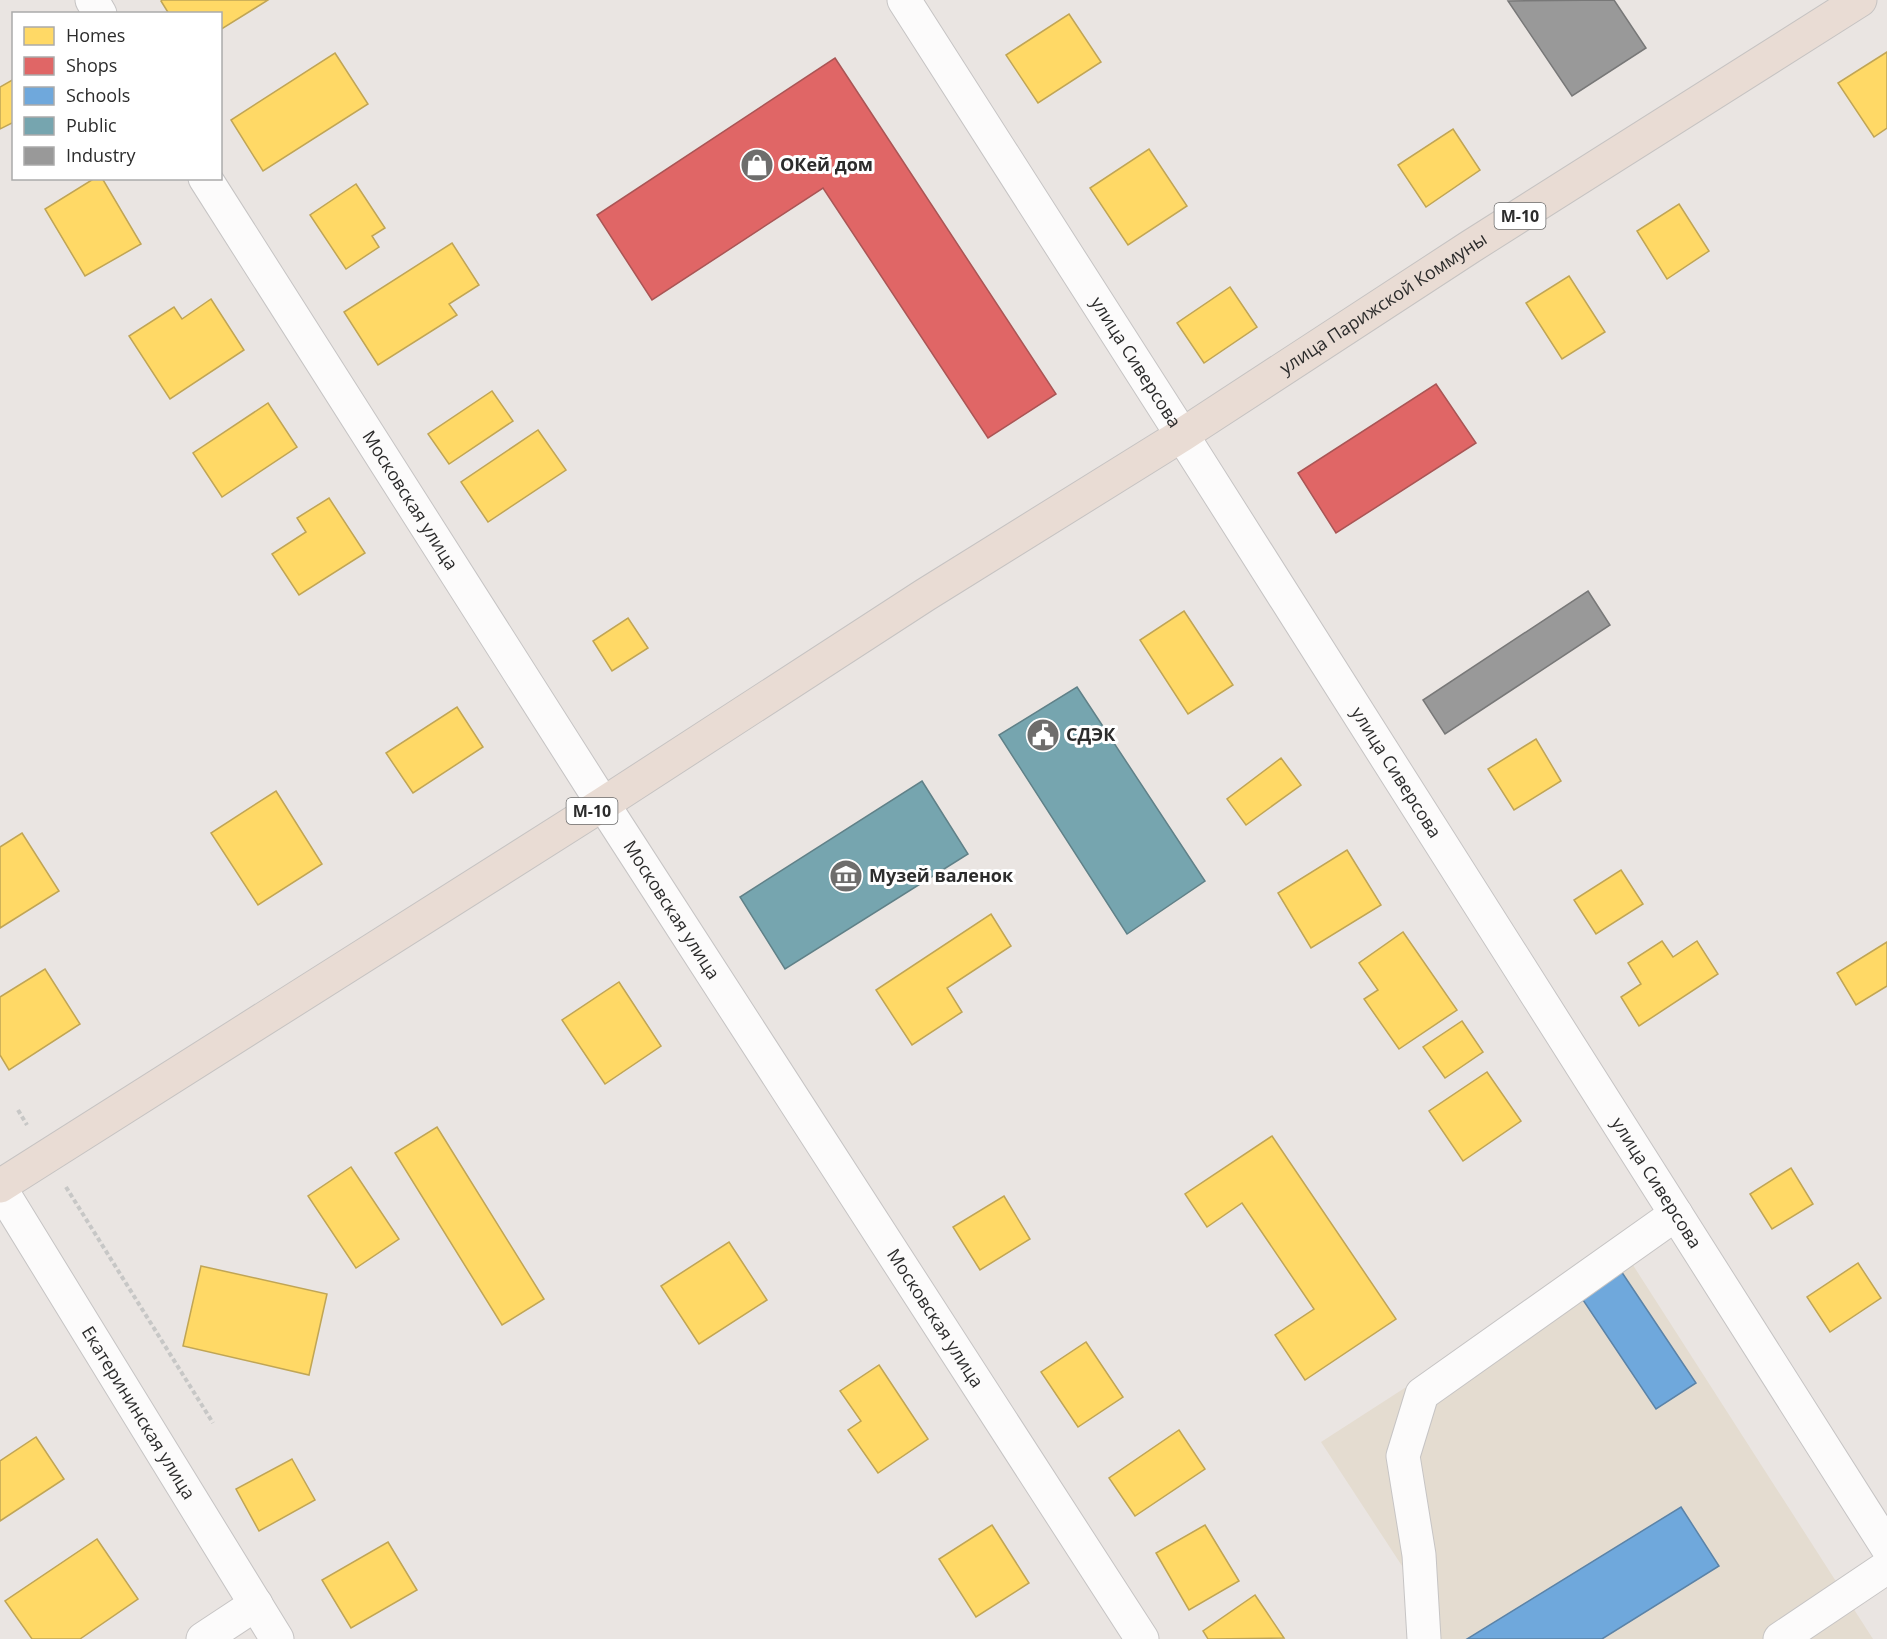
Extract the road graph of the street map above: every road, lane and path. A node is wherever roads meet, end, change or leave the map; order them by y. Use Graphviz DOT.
graph roads {
  1 [pos="904,0"];
  2 [pos="1860,0"];
  3 [pos="206,180"];
  4 [pos="1182,435"];
  5 [pos="603,804"];
  6 [pos="18,1110"];
  7 [pos="46,1156"];
  8 [pos="0,1187"];
  9 [pos="1677,1214"];
  10 [pos="213,1423"];
  11 [pos="1887,1547"];
  12 [pos="1887,1567"];
  13 [pos="256,1604"];
  14 [pos="203,1639"];
  15 [pos="277,1639"];
  16 [pos="1142,1639"];
  17 [pos="1424,1639"];
  18 [pos="1780,1639"];
  1 -- 4 [label="street, улица Сиверсова"];
  2 -- 4 [label="highway, улица Парижской Коммуны / М-10"];
  3 -- 5 [label="street, Московская улица"];
  4 -- 5 [label="highway, М-10"];
  4 -- 9 [label="street, улица Сиверсова"];
  5 -- 7 [label="highway, М-10"];
  5 -- 16 [label="street, Московская улица"];
  6 -- 7 [label="path"];
  7 -- 8 [label="highway, М-10"];
  7 -- 10 [label="path"];
  8 -- 13 [label="street, Екатерининская улица"];
  9 -- 11 [label="street, улица Сиверсова"];
  9 -- 17 [label="street"];
  12 -- 18 [label="street"];
  13 -- 14 [label="street"];
  13 -- 15 [label="street, Екатерининская улица"];
}
